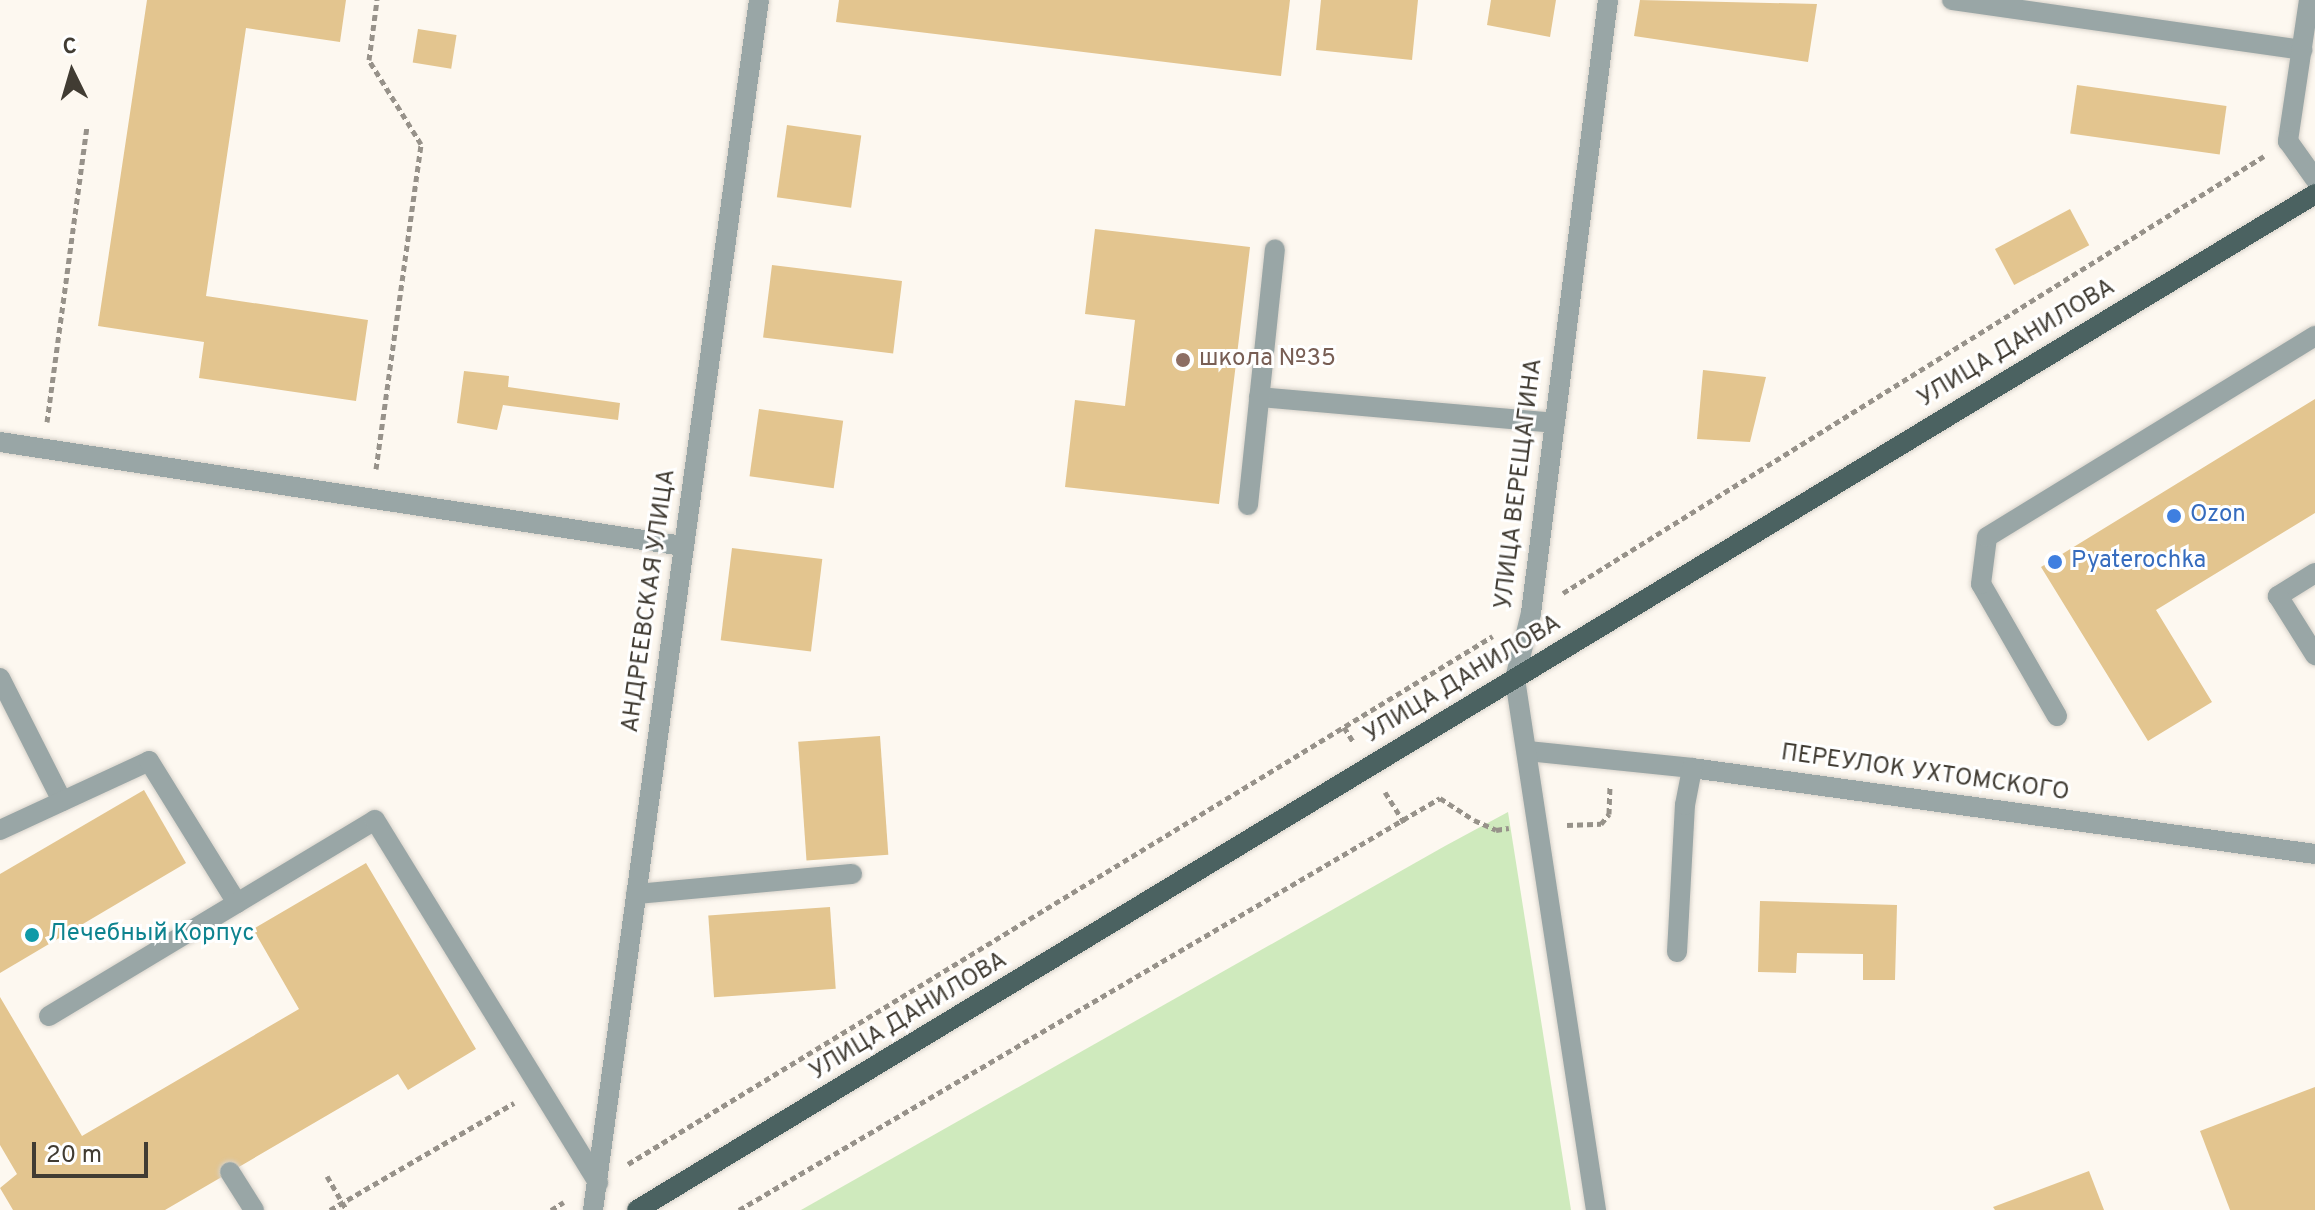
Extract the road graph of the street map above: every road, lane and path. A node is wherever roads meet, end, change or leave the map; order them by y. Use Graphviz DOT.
graph roads {
  1 [pos="377,0"];
  2 [pos="759,0"];
  3 [pos="1608,0"];
  4 [pos="1952,0"];
  5 [pos="2309,0"];
  6 [pos="2302,50"];
  7 [pos="87,126"];
  8 [pos="2288,141"];
  9 [pos="2315,179"];
  10 [pos="2315,194"];
  11 [pos="1275,249"];
  12 [pos="2315,336"];
  13 [pos="1259,397"];
  14 [pos="1555,423"];
  15 [pos="0,442"];
  16 [pos="44,449"];
  17 [pos="372,498"];
  18 [pos="1248,505"];
  19 [pos="683,546"];
  20 [pos="2315,573"];
  21 [pos="1531,613"];
  22 [pos="2315,655"];
  23 [pos="0,678"];
  24 [pos="1515,679"];
  25 [pos="2057,716"];
  26 [pos="1528,751"];
  27 [pos="1611,759"];
  28 [pos="1692,768"];
  29 [pos="62,801"];
  30 [pos="1539,826"];
  31 [pos="0,830"];
  32 [pos="2315,854"];
  33 [pos="852,874"];
  34 [pos="636,894"];
  35 [pos="237,903"];
  36 [pos="1677,952"];
  37 [pos="49,1016"];
  38 [pos="543,1087"];
  39 [pos="230,1172"];
  40 [pos="327,1176"];
  41 [pos="598,1183"];
  42 [pos="343,1202"];
  43 [pos="254,1210"];
  44 [pos="330,1210"];
  45 [pos="347,1210"];
  46 [pos="551,1210"];
  47 [pos="593,1210"];
  48 [pos="637,1210"];
  49 [pos="739,1210"];
  50 [pos="1596,1210"];
  1 -- 17 [label="path"];
  2 -- 19 [label="street, АНДРЕЕВСКАЯ УЛИЦА"];
  3 -- 14 [label="street, УЛИЦА ВЕРЕЩАГИНА"];
  4 -- 6 [label="street"];
  5 -- 6 [label="street"];
  6 -- 8 [label="street"];
  7 -- 16 [label="path"];
  8 -- 9 [label="street"];
  8 -- 21 [label="path"];
  10 -- 24 [label="main road, УЛИЦА ДАНИЛОВА"];
  11 -- 13 [label="street"];
  12 -- 25 [label="street"];
  13 -- 14 [label="street"];
  13 -- 18 [label="street"];
  14 -- 21 [label="street, УЛИЦА ВЕРЕЩАГИНА"];
  15 -- 16 [label="street"];
  16 -- 17 [label="street"];
  17 -- 19 [label="street"];
  19 -- 34 [label="street, АНДРЕЕВСКАЯ УЛИЦА"];
  20 -- 22 [label="street"];
  21 -- 24 [label="street, УЛИЦА ВЕРЕЩАГИНА"];
  21 -- 41 [label="path"];
  23 -- 29 [label="street"];
  24 -- 26 [label="street, УЛИЦА ВЕРЕЩАГИНА"];
  24 -- 48 [label="main road, УЛИЦА ДАНИЛОВА"];
  26 -- 27 [label="street, ПЕРЕУЛОК УХТОМСКОГО"];
  26 -- 30 [label="street, УЛИЦА ВЕРЕЩАГИНА"];
  27 -- 28 [label="street, ПЕРЕУЛОК УХТОМСКОГО"];
  27 -- 30 [label="path"];
  28 -- 32 [label="street, ПЕРЕУЛОК УХТОМСКОГО"];
  28 -- 36 [label="street"];
  29 -- 31 [label="street"];
  29 -- 35 [label="street"];
  30 -- 49 [label="path"];
  30 -- 50 [label="street, УЛИЦА ВЕРЕЩАГИНА"];
  33 -- 34 [label="street"];
  34 -- 41 [label="street, АНДРЕЕВСКАЯ УЛИЦА"];
  35 -- 37 [label="street"];
  35 -- 38 [label="street"];
  38 -- 41 [label="street"];
  38 -- 42 [label="path"];
  39 -- 43 [label="street"];
  40 -- 42 [label="path"];
  41 -- 46 [label="path"];
  41 -- 47 [label="street, АНДРЕЕВСКАЯ УЛИЦА"];
  42 -- 44 [label="path"];
  42 -- 45 [label="path"];
}
